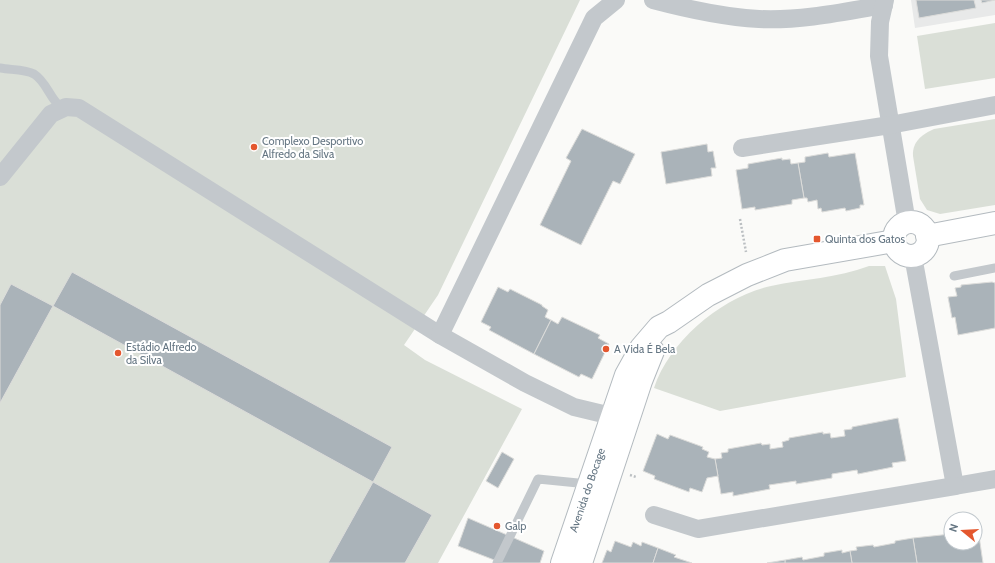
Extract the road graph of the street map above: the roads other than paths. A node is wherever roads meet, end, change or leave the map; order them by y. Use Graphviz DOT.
graph roads {
  1 [pos="616,0"];
  2 [pos="653,0"];
  3 [pos="884,3"];
  4 [pos="0,68"];
  5 [pos="995,105"];
  6 [pos="62,108"];
  7 [pos="890,125"];
  8 [pos="742,148"];
  9 [pos="0,177"];
  10 [pos="907,223"];
  11 [pos="995,224"];
  12 [pos="927,236"];
  13 [pos="894,242"];
  14 [pos="913,256"];
  15 [pos="995,268"];
  16 [pos="954,276"];
  17 [pos="440,335"];
  18 [pos="620,418"];
  19 [pos="995,479"];
  20 [pos="589,484"];
  21 [pos="955,486"];
  22 [pos="599,507"];
  23 [pos="654,516"];
  24 [pos="497,563"];
  25 [pos="562,563"];
  26 [pos="581,563"];
  1 -- 17 [label="street"];
  2 -- 3 [label="street"];
  3 -- 7 [label="street"];
  4 -- 6 [label="lane"];
  5 -- 7 [label="street"];
  6 -- 9 [label="street"];
  6 -- 17 [label="street"];
  7 -- 8 [label="street"];
  7 -- 10 [label="street"];
  10 -- 12 [label="main road"];
  10 -- 13 [label="main road"];
  11 -- 12 [label="main road"];
  12 -- 14 [label="main road"];
  13 -- 14 [label="main road"];
  13 -- 18 [label="main road"];
  14 -- 21 [label="street"];
  15 -- 16 [label="lane"];
  17 -- 18 [label="street"];
  18 -- 20 [label="main road, Avenida do Bocage"];
  18 -- 22 [label="main road, Avenida do Bocage"];
  19 -- 21 [label="street"];
  20 -- 22 [label="lane"];
  20 -- 24 [label="lane"];
  20 -- 25 [label="main road, Avenida do Bocage"];
  21 -- 23 [label="street"];
  22 -- 26 [label="main road, Avenida do Bocage"];
}
